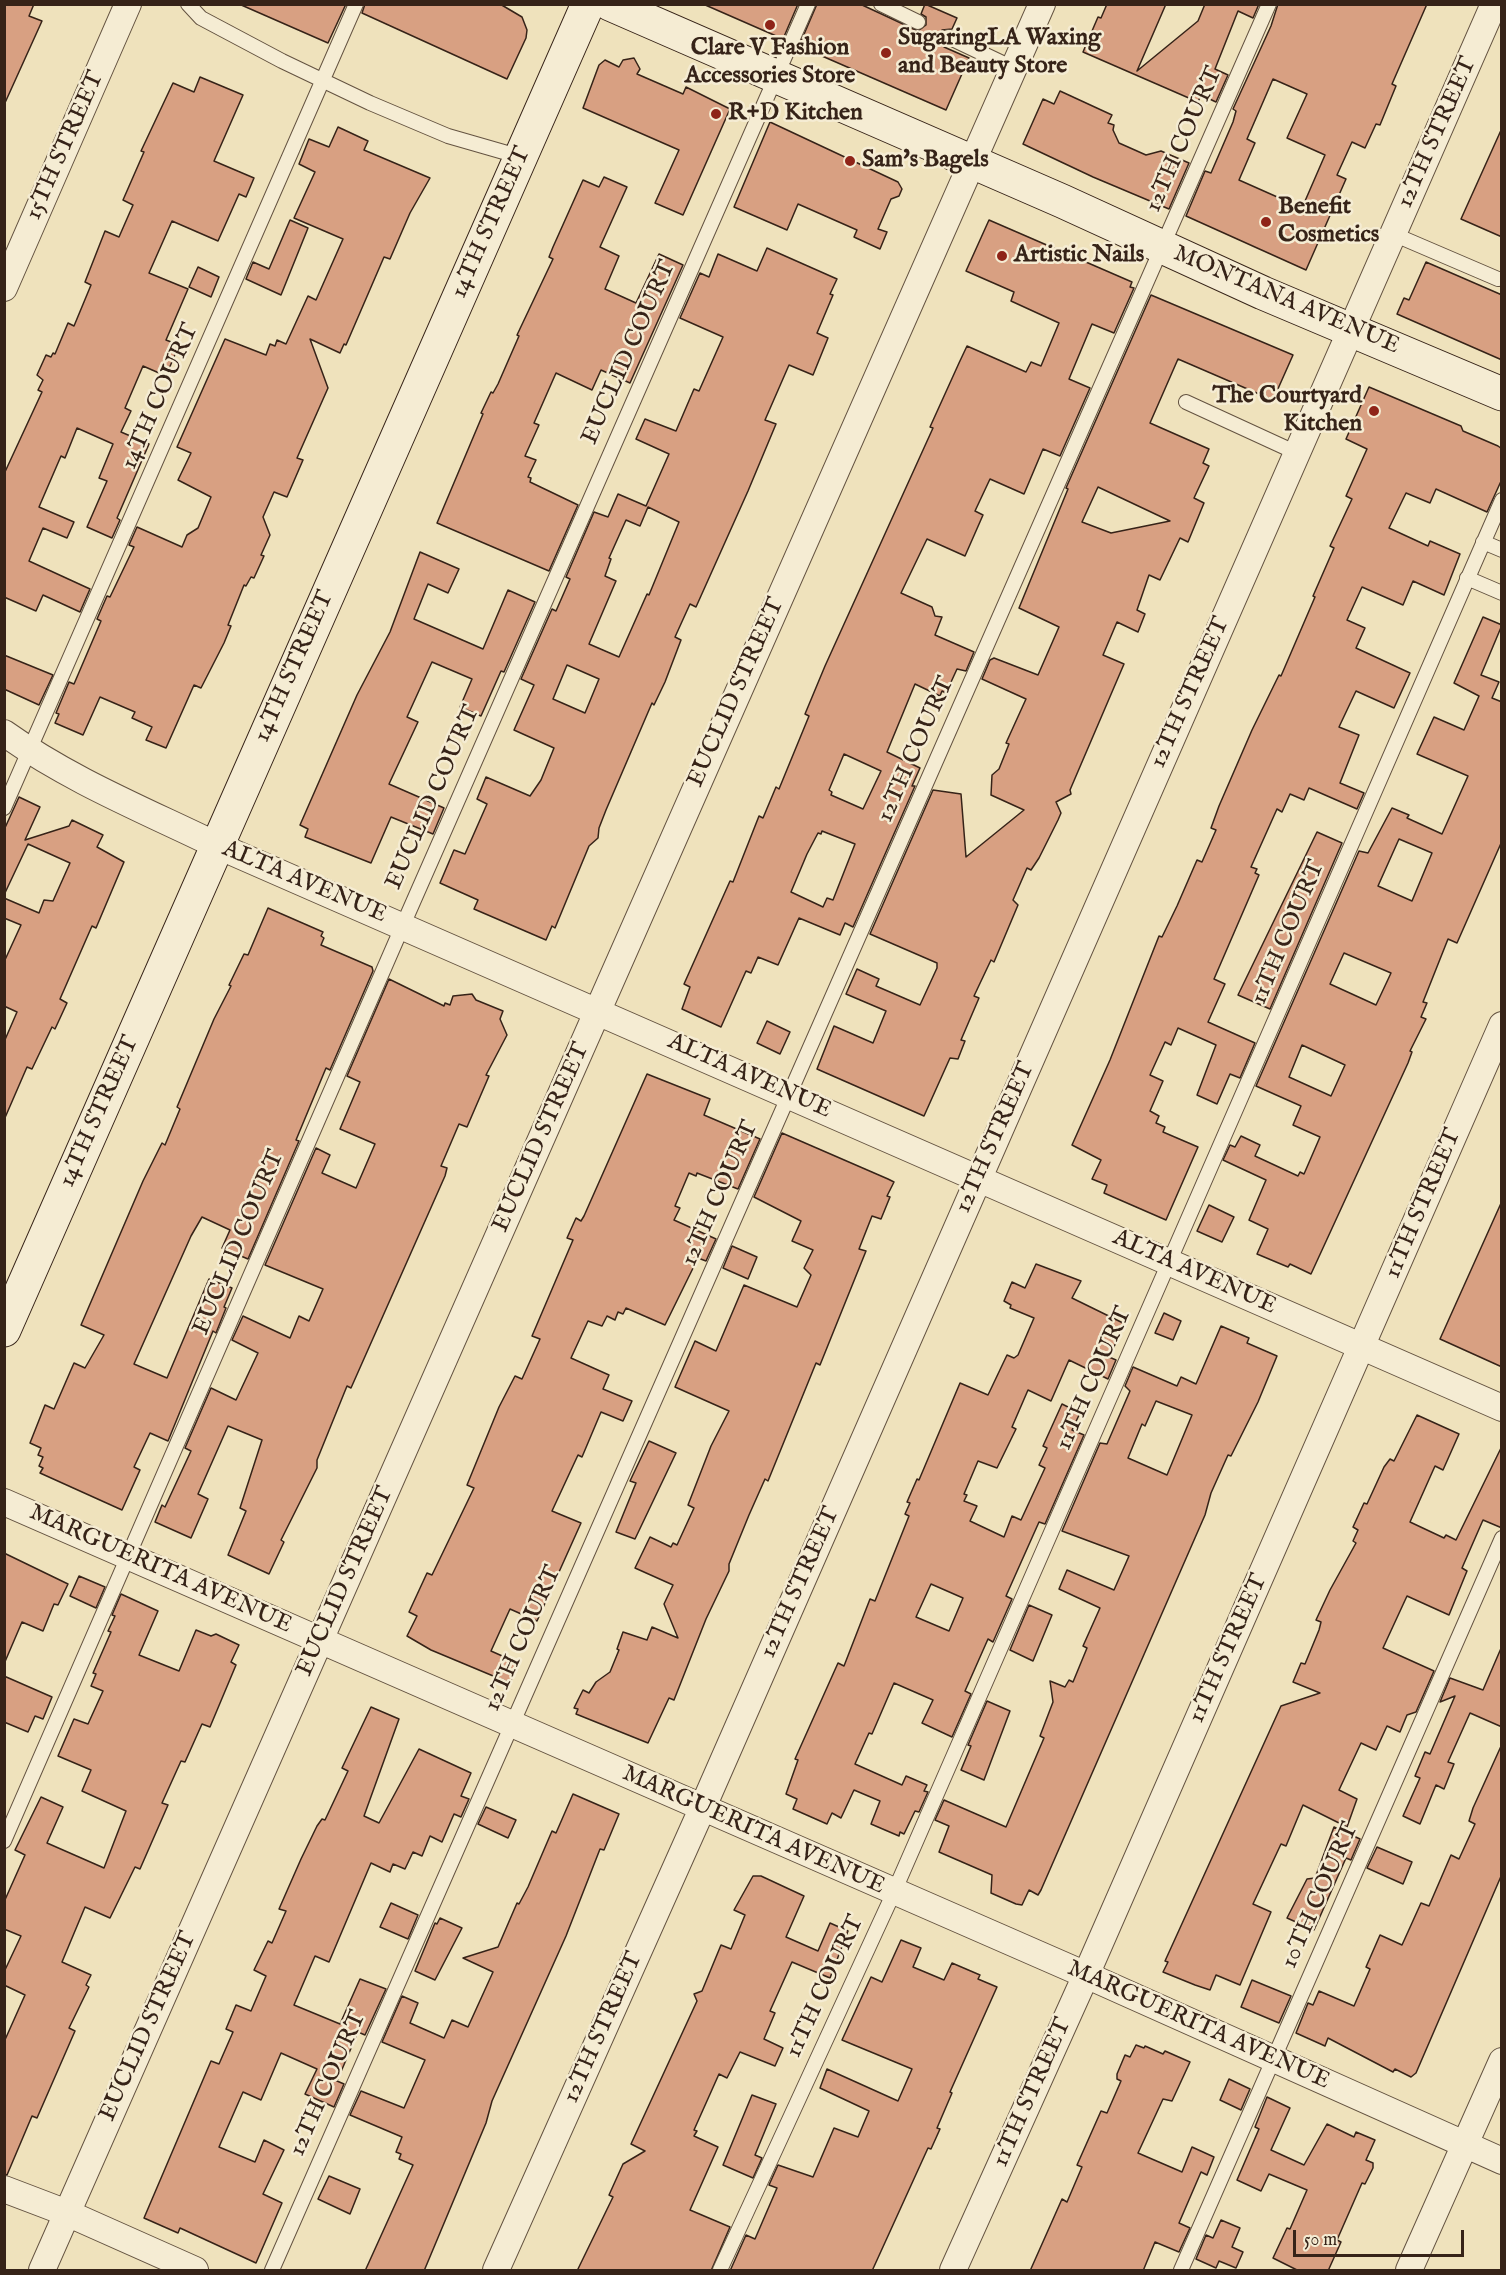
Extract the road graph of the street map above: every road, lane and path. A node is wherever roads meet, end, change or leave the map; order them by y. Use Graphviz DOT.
graph roads {
  1 [pos="128,4"];
  2 [pos="188,4"];
  3 [pos="206,4"];
  4 [pos="356,4"];
  5 [pos="588,4"];
  6 [pos="610,4"];
  7 [pos="808,4"];
  8 [pos="881,4"];
  9 [pos="1042,4"];
  10 [pos="1269,4"];
  11 [pos="1494,4"];
  12 [pos="201,18"];
  13 [pos="918,22"];
  14 [pos="948,37"];
  15 [pos="1013,68"];
  16 [pos="776,77"];
  17 [pos="325,81"];
  18 [pos="521,158"];
  19 [pos="970,163"];
  20 [pos="1394,234"];
  21 [pos="1162,247"];
  22 [pos="1498,279"];
  23 [pos="4,288"];
  24 [pos="1351,330"];
  25 [pos="1502,394"];
  26 [pos="1186,402"];
  27 [pos="1297,453"];
  28 [pos="1502,500"];
  29 [pos="1483,542"];
  30 [pos="1502,550"];
  31 [pos="1467,578"];
  32 [pos="1502,593"];
  33 [pos="4,733"];
  34 [pos="30,751"];
  35 [pos="4,808"];
  36 [pos="216,845"];
  37 [pos="402,925"];
  38 [pos="598,1011"];
  39 [pos="1502,1025"];
  40 [pos="789,1095"];
  41 [pos="978,1179"];
  42 [pos="1171,1262"];
  43 [pos="4,1330"];
  44 [pos="1362,1348"];
  45 [pos="1502,1408"];
  46 [pos="4,1502"];
  47 [pos="1502,1538"];
  48 [pos="129,1555"];
  49 [pos="321,1640"];
  50 [pos="511,1724"];
  51 [pos="702,1809"];
  52 [pos="4,1841"];
  53 [pos="894,1892"];
  54 [pos="1086,1975"];
  55 [pos="1274,2060"];
  56 [pos="1502,2061"];
  57 [pos="1464,2145"];
  58 [pos="1502,2161"];
  59 [pos="4,2189"];
  60 [pos="67,2213"];
  61 [pos="42,2271"];
  62 [pos="195,2271"];
  63 [pos="272,2271"];
  64 [pos="496,2271"];
  65 [pos="720,2271"];
  66 [pos="952,2271"];
  67 [pos="1181,2271"];
  68 [pos="1409,2271"];
  1 -- 23 [label="street, 15TH STREET"];
  2 -- 12 [label="lane"];
  3 -- 12 [label="lane"];
  4 -- 17 [label="lane, 14TH COURT"];
  5 -- 18 [label="street, 14TH STREET"];
  6 -- 16 [label="street, MONTANA AVENUE"];
  7 -- 16 [label="lane, EUCLID COURT"];
  8 -- 13 [label="lane"];
  9 -- 15 [label="street, EUCLID STREET"];
  10 -- 21 [label="lane, 12TH COURT"];
  11 -- 20 [label="street, 12TH STREET"];
  12 -- 17 [label="lane"];
  14 -- 15 [label="lane"];
  15 -- 19 [label="street, EUCLID STREET"];
  16 -- 19 [label="street, MONTANA AVENUE"];
  16 -- 37 [label="lane, EUCLID COURT"];
  17 -- 18 [label="lane"];
  17 -- 34 [label="lane, 14TH COURT"];
  18 -- 36 [label="street, 14TH STREET"];
  19 -- 21 [label="street, MONTANA AVENUE"];
  19 -- 38 [label="street, EUCLID STREET"];
  20 -- 22 [label="lane"];
  20 -- 24 [label="street, 12TH STREET"];
  21 -- 24 [label="street, MONTANA AVENUE"];
  21 -- 40 [label="lane, 12TH COURT"];
  24 -- 25 [label="street, MONTANA AVENUE"];
  24 -- 27 [label="street, 12TH STREET"];
  26 -- 27 [label="lane"];
  27 -- 41 [label="street, 12TH STREET"];
  28 -- 29 [label="lane, 11TH COURT"];
  29 -- 30 [label="lane"];
  29 -- 31 [label="lane, 11TH COURT"];
  31 -- 32 [label="lane"];
  31 -- 42 [label="lane, 11TH COURT"];
  33 -- 34 [label="street, ALTA AVENUE"];
  34 -- 35 [label="lane, 14TH COURT"];
  34 -- 36 [label="street, ALTA AVENUE"];
  36 -- 37 [label="street, ALTA AVENUE"];
  36 -- 43 [label="street, 14TH STREET"];
  37 -- 38 [label="street, ALTA AVENUE"];
  37 -- 48 [label="lane, EUCLID COURT"];
  38 -- 40 [label="street, ALTA AVENUE"];
  38 -- 49 [label="street, EUCLID STREET"];
  39 -- 44 [label="street, 11TH STREET"];
  40 -- 41 [label="street, ALTA AVENUE"];
  40 -- 50 [label="lane, 12TH COURT"];
  41 -- 42 [label="street, ALTA AVENUE"];
  41 -- 51 [label="street, 12TH STREET"];
  42 -- 44 [label="street, ALTA AVENUE"];
  42 -- 53 [label="lane, 11TH COURT"];
  44 -- 45 [label="street, ALTA AVENUE"];
  44 -- 54 [label="street, 11TH STREET"];
  46 -- 48 [label="street, MARGUERITA AVENUE"];
  47 -- 55 [label="lane, 10TH COURT"];
  48 -- 49 [label="street, MARGUERITA AVENUE"];
  48 -- 52 [label="lane, EUCLID COURT"];
  49 -- 50 [label="street, MARGUERITA AVENUE"];
  49 -- 60 [label="street, EUCLID STREET"];
  50 -- 51 [label="street, MARGUERITA AVENUE"];
  50 -- 63 [label="lane, 12TH COURT"];
  51 -- 53 [label="street, MARGUERITA AVENUE"];
  51 -- 64 [label="street, 12TH STREET"];
  53 -- 54 [label="street, MARGUERITA AVENUE"];
  53 -- 65 [label="lane, 11TH COURT"];
  54 -- 55 [label="street, MARGUERITA AVENUE"];
  54 -- 66 [label="street, 11TH STREET"];
  55 -- 57 [label="street, MARGUERITA AVENUE"];
  55 -- 67 [label="lane, 10TH COURT"];
  56 -- 57 [label="street"];
  57 -- 58 [label="street, MARGUERITA AVENUE"];
  57 -- 68 [label="street"];
  59 -- 60 [label="street"];
  60 -- 61 [label="street, EUCLID STREET"];
  60 -- 62 [label="street"];
}
